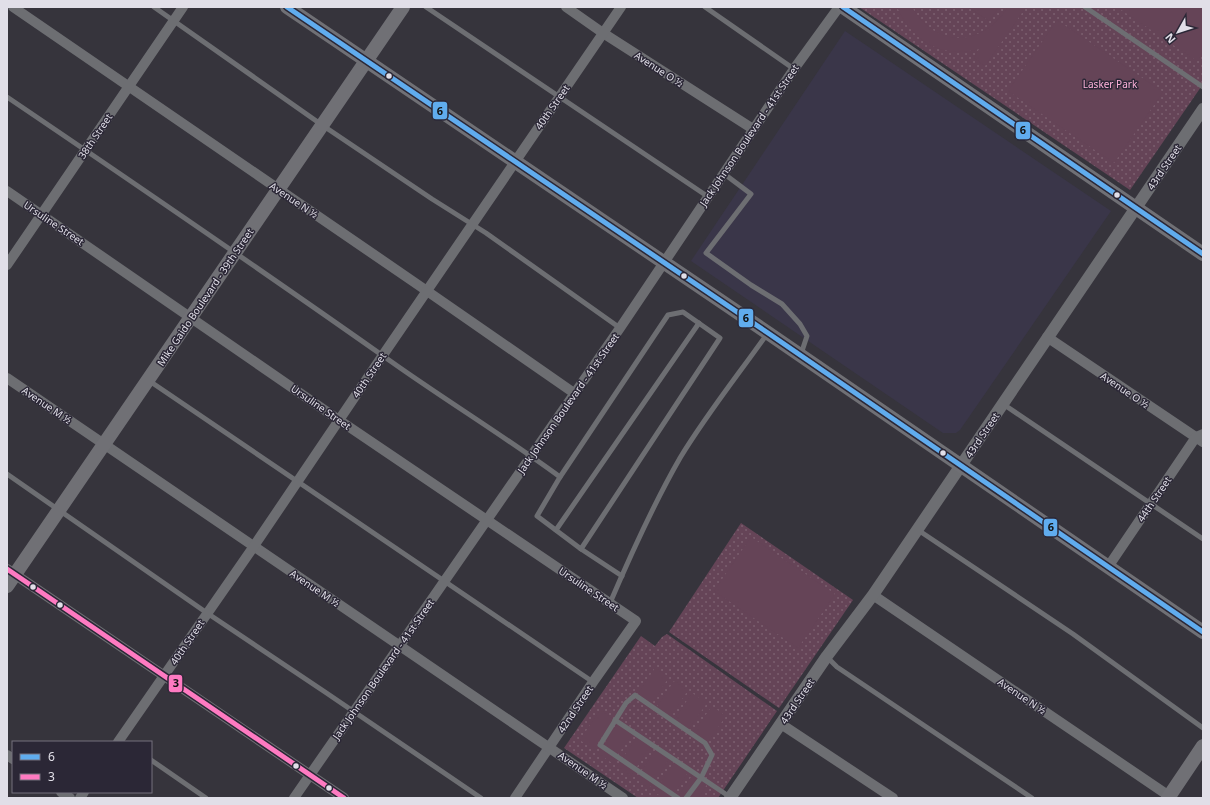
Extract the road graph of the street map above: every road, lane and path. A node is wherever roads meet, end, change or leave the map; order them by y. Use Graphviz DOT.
graph roads {
  1 [pos="13,7"];
  2 [pos="154,7"];
  3 [pos="183,7"];
  4 [pos="287,7"];
  5 [pos="403,7"];
  6 [pos="426,7"];
  7 [pos="566,7"];
  8 [pos="621,7"];
  9 [pos="705,7"];
  10 [pos="839,7"];
  11 [pos="844,7"];
  12 [pos="1085,7"];
  13 [pos="174,20"];
  14 [pos="603,33"];
  15 [pos="366,61"];
  16 [pos="794,69"];
  17 [pos="128,86"];
  18 [pos="1203,87"];
  19 [pos="560,96"];
  20 [pos="7,97"];
  21 [pos="1203,109"];
  22 [pos="322,125"];
  23 [pos="753,129"];
  24 [pos="86,150"];
  25 [pos="515,161"];
  26 [pos="723,173"];
  27 [pos="279,190"];
  28 [pos="7,191"];
  29 [pos="708,196"];
  30 [pos="1136,208"];
  31 [pos="41,214"];
  32 [pos="472,225"];
  33 [pos="235,253"];
  34 [pos="1203,254"];
  35 [pos="664,262"];
  36 [pos="7,265"];
  37 [pos="427,290"];
  38 [pos="191,317"];
  39 [pos="699,323"];
  40 [pos="620,328"];
  41 [pos="768,332"];
  42 [pos="1048,338"];
  43 [pos="383,355"];
  44 [pos="800,355"];
  45 [pos="7,378"];
  46 [pos="148,380"];
  47 [pos="574,393"];
  48 [pos="1002,404"];
  49 [pos="339,420"];
  50 [pos="1201,438"];
  51 [pos="104,444"];
  52 [pos="531,456"];
  53 [pos="962,465"];
  54 [pos="7,474"];
  55 [pos="560,477"];
  56 [pos="297,482"];
  57 [pos="1151,504"];
  58 [pos="59,510"];
  59 [pos="487,519"];
  60 [pos="916,529"];
  61 [pos="556,530"];
  62 [pos="1203,539"];
  63 [pos="254,546"];
  64 [pos="581,549"];
  65 [pos="1108,567"];
  66 [pos="11,571"];
  67 [pos="622,576"];
  68 [pos="444,581"];
  69 [pos="7,586"];
  70 [pos="873,594"];
  71 [pos="610,603"];
  72 [pos="207,613"];
  73 [pos="636,621"];
  74 [pos="1203,632"];
  75 [pos="400,645"];
  76 [pos="827,656"];
  77 [pos="165,676"];
  78 [pos="593,682"];
  79 [pos="354,711"];
  80 [pos="616,720"];
  81 [pos="781,724"];
  82 [pos="1203,728"];
  83 [pos="121,741"];
  84 [pos="1203,746"];
  85 [pos="550,747"];
  86 [pos="152,761"];
  87 [pos="310,775"];
  88 [pos="700,778"];
  89 [pos="1170,797"];
  90 [pos="206,798"];
  91 [pos="294,798"];
  92 [pos="344,798"];
  93 [pos="481,798"];
  94 [pos="515,798"];
  95 [pos="623,798"];
  96 [pos="678,798"];
  97 [pos="686,798"];
  98 [pos="731,798"];
  99 [pos="894,798"];
  100 [pos="1032,798"];
  1 -- 17 [label="street, Avenue N ½"];
  2 -- 13 [label="lane"];
  3 -- 13 [label="street, 38th Street"];
  4 -- 15 [label="main road"];
  5 -- 15 [label="main road, Mike Gaido Boulevard - 39th Street"];
  6 -- 19 [label="lane"];
  7 -- 14 [label="street, Avenue O ½"];
  8 -- 14 [label="street, 40th Street"];
  9 -- 16 [label="lane"];
  10 -- 16 [label="street, Jack Johnson Boulevard - 41st Street"];
  11 -- 30 [label="main road"];
  12 -- 18 [label="lane"];
  13 -- 17 [label="street, 38th Street"];
  13 -- 22 [label="lane"];
  14 -- 19 [label="street, 40th Street"];
  14 -- 23 [label="street, Avenue O ½"];
  15 -- 22 [label="main road, Mike Gaido Boulevard - 39th Street"];
  15 -- 25 [label="main road"];
  16 -- 23 [label="street, Jack Johnson Boulevard - 41st Street"];
  17 -- 24 [label="street, 38th Street"];
  17 -- 27 [label="street, Avenue N ½"];
  19 -- 25 [label="street, 40th Street"];
  19 -- 29 [label="lane"];
  20 -- 24 [label="lane"];
  21 -- 30 [label="street, 43rd Street"];
  22 -- 27 [label="main road, Mike Gaido Boulevard - 39th Street"];
  22 -- 32 [label="lane"];
  23 -- 26 [label="street, Jack Johnson Boulevard - 41st Street"];
  24 -- 31 [label="street, 38th Street"];
  24 -- 33 [label="lane"];
  25 -- 32 [label="street, 40th Street"];
  25 -- 35 [label="main road"];
  26 -- 29 [label="street, Jack Johnson Boulevard - 41st Street"];
  26 -- 44 [label="lane"];
  27 -- 33 [label="main road, Mike Gaido Boulevard - 39th Street"];
  27 -- 37 [label="street, Avenue N ½"];
  28 -- 31 [label="street, Ursuline Street"];
  29 -- 35 [label="street, Jack Johnson Boulevard - 41st Street"];
  30 -- 34 [label="main road"];
  30 -- 42 [label="street, 43rd Street"];
  31 -- 36 [label="street, 38th Street"];
  31 -- 38 [label="street, Ursuline Street"];
  32 -- 37 [label="street, 40th Street"];
  32 -- 40 [label="lane"];
  33 -- 38 [label="main road, Mike Gaido Boulevard - 39th Street"];
  33 -- 43 [label="lane"];
  35 -- 40 [label="street, Jack Johnson Boulevard - 41st Street"];
  35 -- 41 [label="main road"];
  37 -- 43 [label="street, 40th Street"];
  37 -- 47 [label="street, Avenue N ½"];
  38 -- 46 [label="main road, Mike Gaido Boulevard - 39th Street"];
  38 -- 49 [label="street, Ursuline Street"];
  39 -- 55 [label="lane"];
  39 -- 61 [label="lane"];
  39 -- 64 [label="lane"];
  40 -- 47 [label="street, Jack Johnson Boulevard - 41st Street"];
  41 -- 44 [label="main road"];
  41 -- 67 [label="lane"];
  42 -- 48 [label="street, 43rd Street"];
  42 -- 50 [label="street, Avenue O ½"];
  43 -- 49 [label="street, 40th Street"];
  43 -- 52 [label="lane"];
  44 -- 53 [label="main road"];
  45 -- 51 [label="street, Avenue M ½"];
  46 -- 51 [label="main road, Mike Gaido Boulevard - 39th Street"];
  46 -- 56 [label="lane"];
  47 -- 52 [label="street, Jack Johnson Boulevard - 41st Street"];
  48 -- 53 [label="street, 43rd Street"];
  48 -- 57 [label="lane"];
  49 -- 56 [label="street, 40th Street"];
  49 -- 59 [label="street, Ursuline Street"];
  50 -- 57 [label="street, 44th Street"];
  51 -- 58 [label="main road, Mike Gaido Boulevard - 39th Street"];
  51 -- 63 [label="street, Avenue M ½"];
  52 -- 55 [label="lane"];
  52 -- 59 [label="street, Jack Johnson Boulevard - 41st Street"];
  53 -- 60 [label="street, 43rd Street"];
  53 -- 65 [label="main road"];
  54 -- 58 [label="lane"];
  55 -- 61 [label="lane"];
  56 -- 63 [label="street, 40th Street"];
  56 -- 68 [label="lane"];
  57 -- 62 [label="lane"];
  57 -- 65 [label="street, 44th Street"];
  58 -- 66 [label="main road, Mike Gaido Boulevard - 39th Street"];
  58 -- 72 [label="lane"];
  59 -- 68 [label="street, Jack Johnson Boulevard - 41st Street"];
  59 -- 71 [label="street, Ursuline Street"];
  60 -- 70 [label="street, 43rd Street"];
  60 -- 82 [label="lane"];
  61 -- 64 [label="lane"];
  63 -- 72 [label="street, 40th Street"];
  63 -- 75 [label="street, Avenue M ½"];
  64 -- 67 [label="lane"];
  65 -- 74 [label="main road"];
  66 -- 69 [label="main road, Mike Gaido Boulevard - 39th Street"];
  66 -- 77 [label="street"];
  67 -- 71 [label="lane"];
  68 -- 75 [label="street, Jack Johnson Boulevard - 41st Street"];
  68 -- 78 [label="lane"];
  70 -- 76 [label="street, 43rd Street"];
  70 -- 89 [label="street, Avenue N ½"];
  71 -- 73 [label="street, Ursuline Street"];
  72 -- 77 [label="street, 40th Street"];
  72 -- 79 [label="lane"];
  73 -- 78 [label="street, 42nd Street"];
  75 -- 79 [label="street, Jack Johnson Boulevard - 41st Street"];
  75 -- 85 [label="street, Avenue M ½"];
  76 -- 81 [label="street, 43rd Street"];
  76 -- 100 [label="lane"];
  77 -- 83 [label="street, 40th Street"];
  77 -- 87 [label="street"];
  78 -- 85 [label="street, 42nd Street"];
  79 -- 87 [label="street, Jack Johnson Boulevard - 41st Street"];
  79 -- 93 [label="lane"];
  80 -- 88 [label="lane"];
  80 -- 88 [label="lane"];
  80 -- 96 [label="lane"];
  81 -- 98 [label="street, 43rd Street"];
  81 -- 99 [label="street"];
  84 -- 89 [label="main road"];
  85 -- 94 [label="street, 42nd Street"];
  85 -- 95 [label="street, Avenue M ½"];
  86 -- 90 [label="lane"];
  87 -- 91 [label="street, Jack Johnson Boulevard - 41st Street"];
  87 -- 92 [label="street"];
  88 -- 97 [label="lane"];
  88 -- 98 [label="lane"];
}
